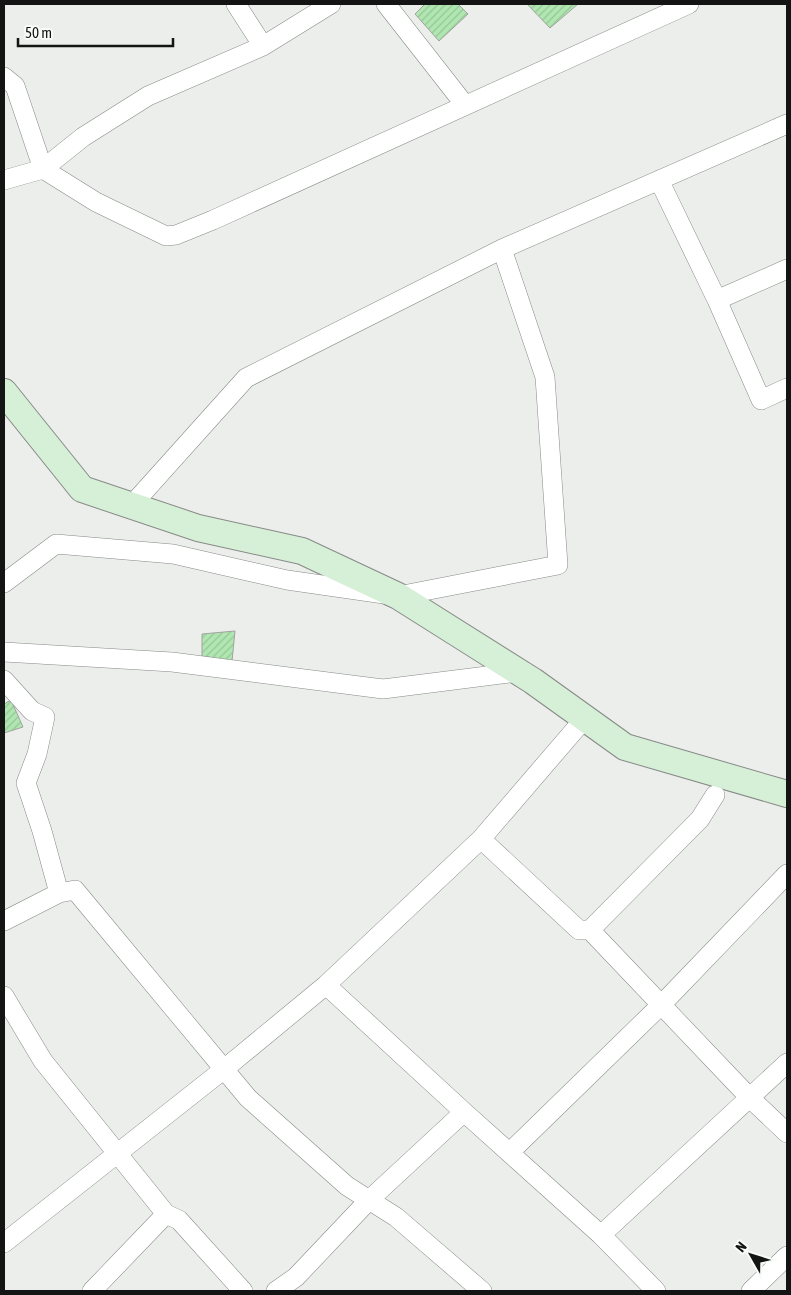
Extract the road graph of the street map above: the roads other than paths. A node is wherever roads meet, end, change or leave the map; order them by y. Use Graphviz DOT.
graph roads {
  1 [pos="236,4"];
  2 [pos="331,4"];
  3 [pos="386,4"];
  4 [pos="689,4"];
  5 [pos="263,46"];
  6 [pos="4,77"];
  7 [pos="465,104"];
  8 [pos="787,124"];
  9 [pos="43,170"];
  10 [pos="4,180"];
  11 [pos="659,180"];
  12 [pos="502,248"];
  13 [pos="787,269"];
  14 [pos="718,300"];
  15 [pos="787,388"];
  16 [pos="4,392"];
  17 [pos="131,506"];
  18 [pos="4,583"];
  19 [pos="398,596"];
  20 [pos="4,652"];
  21 [pos="518,672"];
  22 [pos="4,680"];
  23 [pos="585,718"];
  24 [pos="787,794"];
  25 [pos="716,795"];
  26 [pos="481,839"];
  27 [pos="787,874"];
  28 [pos="59,893"];
  29 [pos="4,921"];
  30 [pos="590,930"];
  31 [pos="326,985"];
  32 [pos="4,996"];
  33 [pos="662,1004"];
  34 [pos="787,1063"];
  35 [pos="224,1070"];
  36 [pos="750,1098"];
  37 [pos="464,1112"];
  38 [pos="787,1133"];
  39 [pos="510,1152"];
  40 [pos="115,1153"];
  41 [pos="369,1200"];
  42 [pos="166,1214"];
  43 [pos="601,1235"];
  44 [pos="4,1243"];
  45 [pos="787,1256"];
  46 [pos="92,1291"];
  47 [pos="243,1291"];
  48 [pos="276,1291"];
  49 [pos="482,1291"];
  50 [pos="656,1291"];
  51 [pos="751,1291"];
  1 -- 5 [label="street"];
  2 -- 5 [label="street"];
  3 -- 7 [label="street"];
  4 -- 7 [label="street"];
  5 -- 9 [label="street"];
  6 -- 9 [label="street"];
  7 -- 9 [label="street"];
  8 -- 11 [label="street"];
  9 -- 10 [label="street"];
  11 -- 12 [label="street"];
  11 -- 14 [label="street"];
  12 -- 17 [label="street"];
  12 -- 19 [label="street"];
  13 -- 14 [label="street"];
  14 -- 15 [label="street"];
  16 -- 17 [label="main road"];
  17 -- 19 [label="main road"];
  18 -- 19 [label="street"];
  19 -- 21 [label="main road"];
  20 -- 21 [label="street"];
  21 -- 23 [label="main road"];
  22 -- 28 [label="street"];
  23 -- 24 [label="main road"];
  23 -- 26 [label="street"];
  25 -- 30 [label="street"];
  26 -- 30 [label="street"];
  26 -- 31 [label="street"];
  27 -- 33 [label="street"];
  28 -- 29 [label="street"];
  28 -- 35 [label="street"];
  30 -- 33 [label="street"];
  31 -- 35 [label="street"];
  31 -- 37 [label="street"];
  32 -- 40 [label="street"];
  33 -- 36 [label="street"];
  33 -- 39 [label="street"];
  34 -- 36 [label="street"];
  35 -- 40 [label="street"];
  35 -- 41 [label="street"];
  36 -- 38 [label="street"];
  36 -- 43 [label="street"];
  37 -- 39 [label="street"];
  37 -- 41 [label="street"];
  39 -- 43 [label="street"];
  40 -- 42 [label="street"];
  40 -- 44 [label="street"];
  41 -- 48 [label="street"];
  41 -- 49 [label="street"];
  42 -- 46 [label="street"];
  42 -- 47 [label="street"];
  43 -- 50 [label="street"];
  45 -- 51 [label="street"];
}
